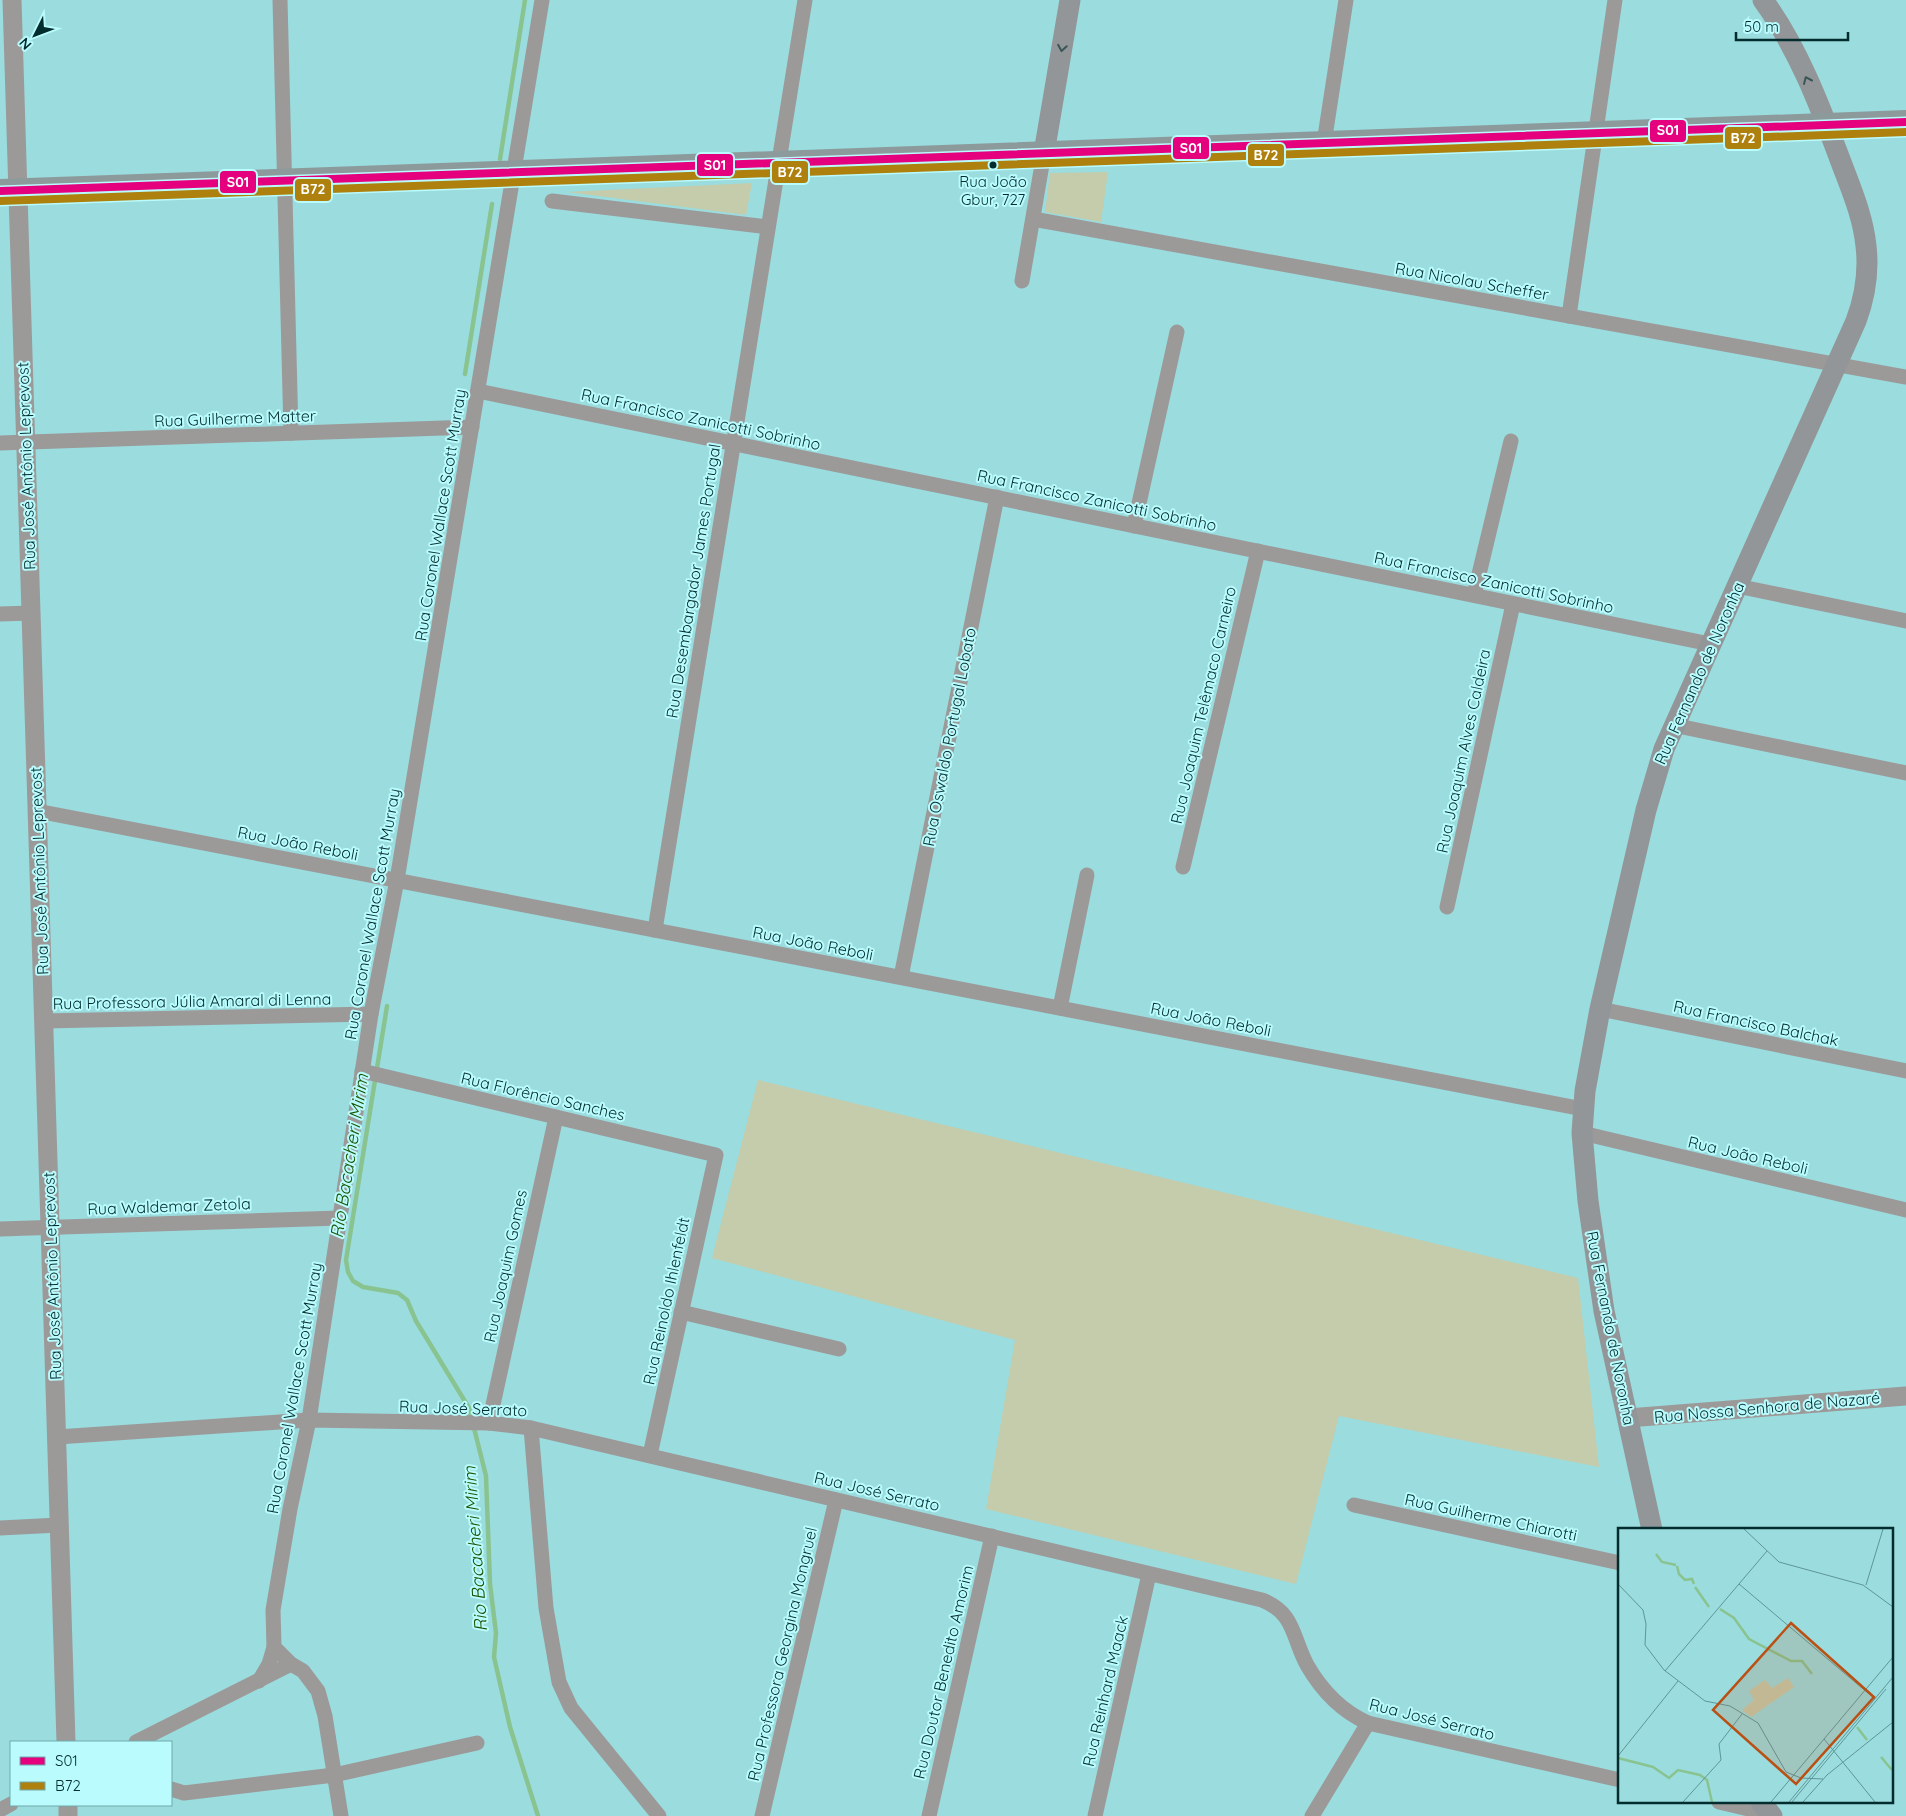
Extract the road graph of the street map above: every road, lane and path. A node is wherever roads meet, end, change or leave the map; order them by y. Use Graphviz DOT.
graph roads {
  1 [pos="12,0"];
  2 [pos="280,0"];
  3 [pos="542,0"];
  4 [pos="805,0"];
  5 [pos="1070,0"];
  6 [pos="1346,0"];
  7 [pos="1615,0"];
  8 [pos="1763,0"];
  9 [pos="1906,122"];
  10 [pos="1827,125"];
  11 [pos="1595,133"];
  12 [pos="1324,143"];
  13 [pos="1044,153"];
  14 [pos="779,163"];
  15 [pos="514,172"];
  16 [pos="284,181"];
  17 [pos="9,191"];
  18 [pos="552,201"];
  19 [pos="1033,219"];
  20 [pos="768,227"];
  21 [pos="1022,281"];
  22 [pos="1569,316"];
  23 [pos="1178,332"];
  24 [pos="1837,364"];
  25 [pos="1906,376"];
  26 [pos="478,391"];
  27 [pos="472,427"];
  28 [pos="291,433"];
  29 [pos="1511,441"];
  30 [pos="26,442"];
  31 [pos="0,443"];
  32 [pos="733,443"];
  33 [pos="997,498"];
  34 [pos="1134,526"];
  35 [pos="1258,551"];
  36 [pos="1737,586"];
  37 [pos="1474,596"];
  38 [pos="1514,604"];
  39 [pos="31,613"];
  40 [pos="0,614"];
  41 [pos="1906,621"];
  42 [pos="1710,644"];
  43 [pos="1673,725"];
  44 [pos="1906,773"];
  45 [pos="37,811"];
  46 [pos="1183,868"];
  47 [pos="1087,874"];
  48 [pos="397,880"];
  49 [pos="1447,907"];
  50 [pos="655,930"];
  51 [pos="901,977"];
  52 [pos="1060,1008"];
  53 [pos="1600,1009"];
  54 [pos="371,1014"];
  55 [pos="44,1021"];
  56 [pos="362,1071"];
  57 [pos="1906,1071"];
  58 [pos="1583,1108"];
  59 [pos="556,1117"];
  60 [pos="1582,1133"];
  61 [pos="716,1154"];
  62 [pos="1906,1210"];
  63 [pos="340,1218"];
  64 [pos="50,1228"];
  65 [pos="0,1229"];
  66 [pos="682,1312"];
  67 [pos="839,1349"];
  68 [pos="1906,1396"];
  69 [pos="1628,1418"];
  70 [pos="309,1420"];
  71 [pos="478,1423"];
  72 [pos="531,1428"];
  73 [pos="56,1437"];
  74 [pos="650,1455"];
  75 [pos="836,1500"];
  76 [pos="1354,1505"];
  77 [pos="59,1525"];
  78 [pos="0,1528"];
  79 [pos="1652,1528"];
  80 [pos="992,1536"];
  81 [pos="1618,1562"];
  82 [pos="1149,1574"];
  83 [pos="274,1647"];
  84 [pos="291,1664"];
  85 [pos="258,1681"];
  86 [pos="1368,1723"];
  87 [pos="145,1740"];
  88 [pos="66,1741"];
  89 [pos="477,1743"];
  90 [pos="334,1774"];
  91 [pos="1618,1780"];
  92 [pos="172,1789"];
  93 [pos="1730,1804"];
  94 [pos="1768,1811"];
  95 [pos="341,1816"];
  96 [pos="659,1816"];
  97 [pos="762,1816"];
  98 [pos="929,1816"];
  99 [pos="1095,1816"];
  100 [pos="1312,1816"];
  1 -- 17 [label="street, Rua José Antônio Leprevost"];
  2 -- 16 [label="street"];
  3 -- 15 [label="street, Rua Coronel Wallace Scott Murray"];
  4 -- 14 [label="street, Rua Desembargador James Portugal"];
  5 -- 13 [label="main road, one-way"];
  6 -- 12 [label="street"];
  7 -- 11 [label="street"];
  10 -- 8 [label="main road, Rua Fernando de Noronha, one-way"];
  9 -- 10 [label="main road"];
  10 -- 11 [label="main road"];
  10 -- 24 [label="main road, Rua Fernando de Noronha"];
  11 -- 12 [label="main road"];
  11 -- 22 [label="street"];
  12 -- 13 [label="main road"];
  13 -- 14 [label="main road"];
  13 -- 19 [label="street"];
  14 -- 15 [label="main road"];
  14 -- 20 [label="street, Rua Desembargador James Portugal"];
  15 -- 16 [label="main road"];
  15 -- 26 [label="street, Rua Coronel Wallace Scott Murray"];
  16 -- 17 [label="main road"];
  16 -- 28 [label="street"];
  17 -- 30 [label="street, Rua José Antônio Leprevost"];
  18 -- 20 [label="street"];
  19 -- 21 [label="street"];
  19 -- 22 [label="street, Rua Nicolau Scheffer"];
  20 -- 32 [label="street, Rua Desembargador James Portugal"];
  22 -- 24 [label="street, Rua Nicolau Scheffer"];
  23 -- 34 [label="street"];
  24 -- 25 [label="street, Rua Nicolau Scheffer"];
  24 -- 36 [label="main road, Rua Fernando de Noronha"];
  26 -- 27 [label="street, Rua Coronel Wallace Scott Murray"];
  26 -- 32 [label="street, Rua Francisco Zanicotti Sobrinho"];
  27 -- 28 [label="street, Rua Guilherme Matter"];
  27 -- 48 [label="street, Rua Coronel Wallace Scott Murray"];
  28 -- 30 [label="street, Rua Guilherme Matter"];
  29 -- 37 [label="street"];
  30 -- 31 [label="street, Rua Guilherme Matter"];
  30 -- 39 [label="street, Rua José Antônio Leprevost"];
  32 -- 33 [label="street, Rua Francisco Zanicotti Sobrinho"];
  32 -- 50 [label="street, Rua Desembargador James Portugal"];
  33 -- 34 [label="street, Rua Francisco Zanicotti Sobrinho"];
  33 -- 51 [label="street, Rua Oswaldo Portugal Lobato"];
  34 -- 35 [label="street, Rua Francisco Zanicotti Sobrinho"];
  35 -- 37 [label="street, Rua Francisco Zanicotti Sobrinho"];
  35 -- 46 [label="street, Rua Joaquim Telêmaco Carneiro"];
  36 -- 41 [label="street"];
  36 -- 42 [label="main road, Rua Fernando de Noronha"];
  37 -- 38 [label="street, Rua Francisco Zanicotti Sobrinho"];
  38 -- 42 [label="street, Rua Francisco Zanicotti Sobrinho"];
  38 -- 49 [label="street, Rua Joaquim Alves Caldeira"];
  39 -- 40 [label="street"];
  39 -- 45 [label="street, Rua José Antônio Leprevost"];
  42 -- 43 [label="main road, Rua Fernando de Noronha"];
  43 -- 44 [label="street"];
  43 -- 53 [label="main road, Rua Fernando de Noronha"];
  45 -- 48 [label="street, Rua João Reboli"];
  45 -- 55 [label="street, Rua José Antônio Leprevost"];
  47 -- 52 [label="street"];
  48 -- 50 [label="street, Rua João Reboli"];
  48 -- 54 [label="street, Rua Coronel Wallace Scott Murray"];
  50 -- 51 [label="street, Rua João Reboli"];
  51 -- 52 [label="street, Rua João Reboli"];
  52 -- 58 [label="street, Rua João Reboli"];
  53 -- 57 [label="street, Rua Francisco Balchak"];
  53 -- 58 [label="main road, Rua Fernando de Noronha"];
  54 -- 55 [label="street, Rua Professora Júlia Amaral di Lenna"];
  54 -- 56 [label="street, Rua Coronel Wallace Scott Murray"];
  55 -- 64 [label="street, Rua José Antônio Leprevost"];
  56 -- 59 [label="street, Rua Florêncio Sanches"];
  56 -- 63 [label="street, Rua Coronel Wallace Scott Murray"];
  58 -- 60 [label="main road, Rua Fernando de Noronha"];
  59 -- 61 [label="street, Rua Florêncio Sanches"];
  59 -- 71 [label="street, Rua Joaquim Gomes"];
  60 -- 62 [label="street, Rua João Reboli"];
  60 -- 69 [label="main road, Rua Fernando de Noronha"];
  61 -- 66 [label="street, Rua Reinoldo Ihlenfeldt"];
  63 -- 64 [label="street, Rua Waldemar Zetola"];
  63 -- 70 [label="street, Rua Coronel Wallace Scott Murray"];
  64 -- 65 [label="street, Rua Waldemar Zetola"];
  64 -- 73 [label="street, Rua José Antônio Leprevost"];
  66 -- 67 [label="street"];
  66 -- 74 [label="street, Rua Reinoldo Ihlenfeldt"];
  68 -- 69 [label="street, Rua Nossa Senhora de Nazaré"];
  69 -- 79 [label="main road, Rua Fernando de Noronha"];
  70 -- 71 [label="street, Rua José Serrato"];
  70 -- 73 [label="street, Rua José Serrato"];
  70 -- 83 [label="street, Rua Coronel Wallace Scott Murray"];
  71 -- 72 [label="street, Rua José Serrato"];
  72 -- 74 [label="street, Rua José Serrato"];
  72 -- 96 [label="street"];
  73 -- 77 [label="street, Rua José Antônio Leprevost"];
  74 -- 75 [label="street, Rua José Serrato"];
  75 -- 80 [label="street, Rua José Serrato"];
  75 -- 97 [label="street, Rua Professora Georgina Mongruel"];
  76 -- 81 [label="street, Rua Guilherme Chiarotti"];
  77 -- 78 [label="street"];
  77 -- 88 [label="street, Rua José Antônio Leprevost"];
  80 -- 82 [label="street, Rua José Serrato"];
  80 -- 98 [label="street, Rua Doutor Benedito Amorim"];
  82 -- 86 [label="street, Rua José Serrato"];
  82 -- 99 [label="street, Rua Reinhard Maack"];
  83 -- 84 [label="street"];
  83 -- 85 [label="street"];
  84 -- 85 [label="street"];
  84 -- 90 [label="street"];
  85 -- 87 [label="street"];
  86 -- 91 [label="street, Rua José Serrato"];
  86 -- 100 [label="street"];
  89 -- 90 [label="street"];
  90 -- 92 [label="street"];
  90 -- 95 [label="street"];
  93 -- 94 [label="street"];
}
